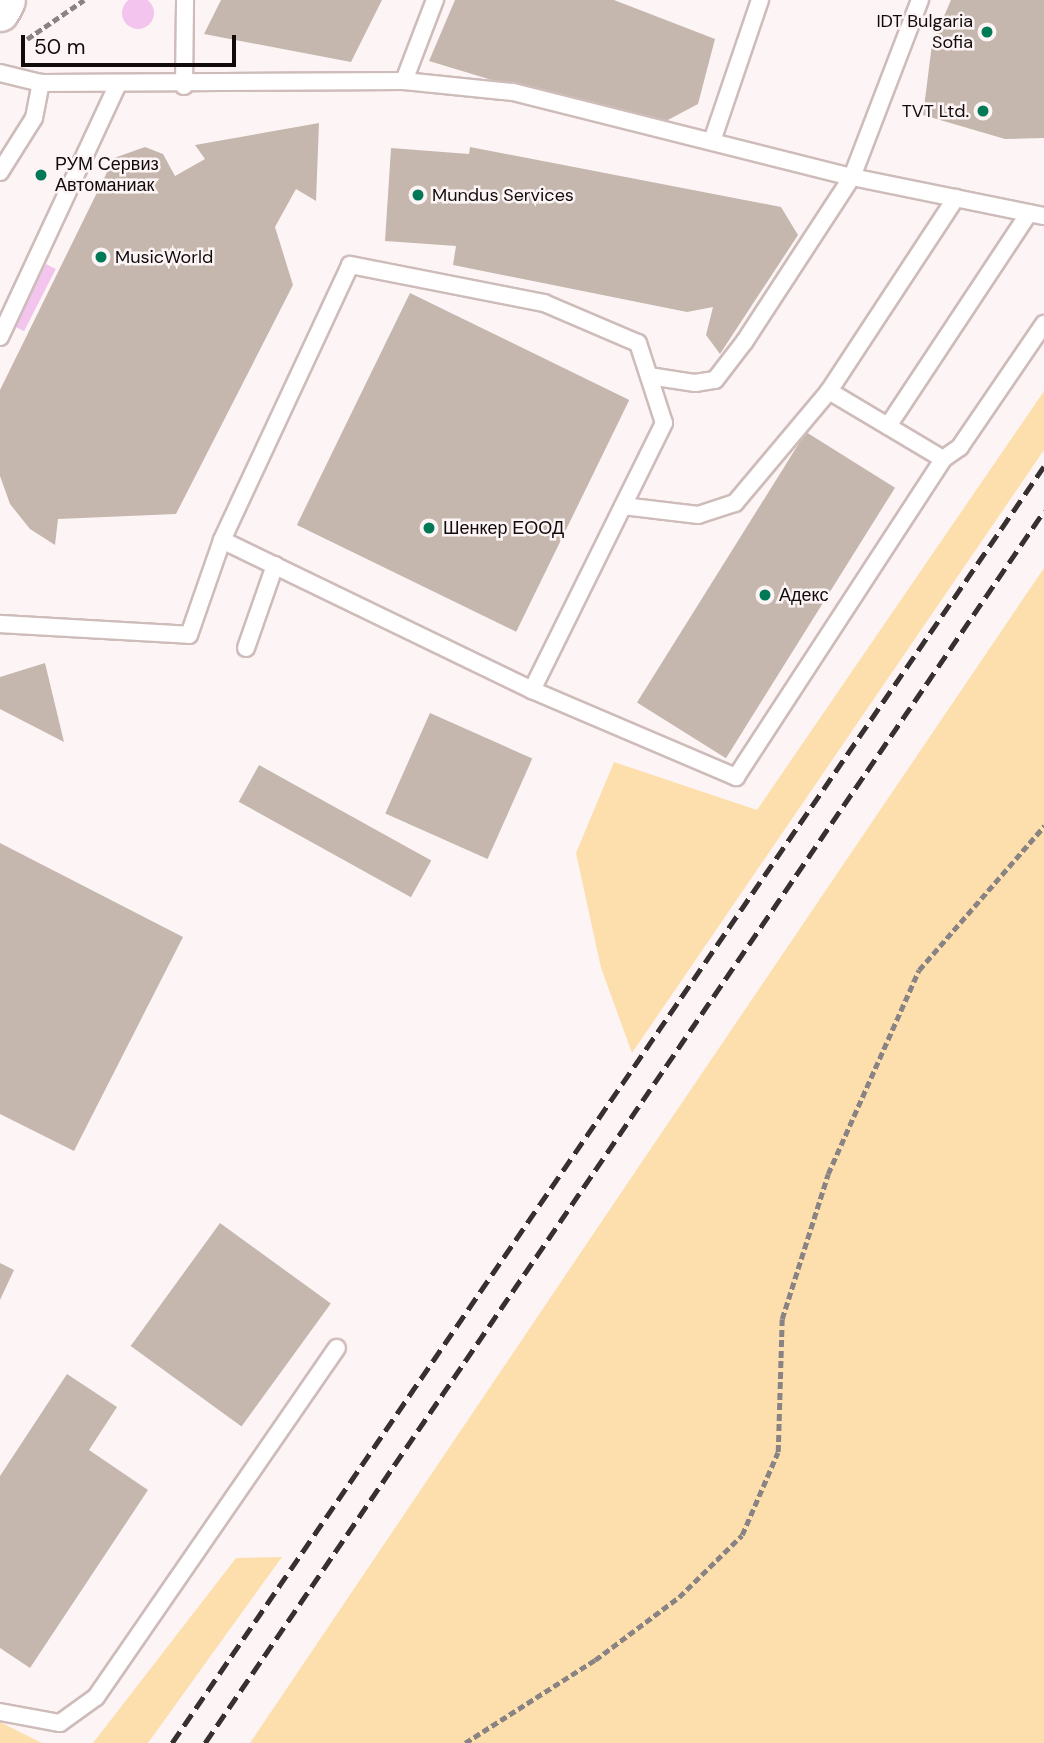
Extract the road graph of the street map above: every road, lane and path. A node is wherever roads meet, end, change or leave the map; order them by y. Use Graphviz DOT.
graph roads {
  1 [pos="6,0"];
  2 [pos="84,0"];
  3 [pos="185,0"];
  4 [pos="435,0"];
  5 [pos="760,0"];
  6 [pos="920,0"];
  7 [pos="0,12"];
  8 [pos="27,39"];
  9 [pos="0,74"];
  10 [pos="404,81"];
  11 [pos="41,83"];
  12 [pos="117,86"];
  13 [pos="184,86"];
  14 [pos="712,141"];
  15 [pos="0,173"];
  16 [pos="852,177"];
  17 [pos="956,198"];
  18 [pos="1036,214"];
  19 [pos="1044,324"];
  20 [pos="0,337"];
  21 [pos="649,376"];
  22 [pos="828,391"];
  23 [pos="888,426"];
  24 [pos="943,458"];
  25 [pos="623,506"];
  26 [pos="222,540"];
  27 [pos="275,565"];
  28 [pos="0,624"];
  29 [pos="246,648"];
  30 [pos="532,690"];
  31 [pos="1044,826"];
  32 [pos="337,1348"];
  33 [pos="0,1712"];
  34 [pos="465,1743"];
  1 -- 7 [label="main road"];
  2 -- 8 [label="path"];
  3 -- 13 [label="lane"];
  4 -- 10 [label="lane"];
  5 -- 14 [label="lane"];
  6 -- 16 [label="lane"];
  9 -- 11 [label="lane"];
  10 -- 13 [label="lane"];
  10 -- 14 [label="lane"];
  11 -- 12 [label="lane"];
  11 -- 15 [label="lane"];
  12 -- 13 [label="lane"];
  12 -- 20 [label="lane"];
  14 -- 16 [label="lane"];
  16 -- 17 [label="lane"];
  16 -- 21 [label="lane"];
  17 -- 18 [label="lane"];
  17 -- 22 [label="lane"];
  18 -- 23 [label="lane"];
  19 -- 24 [label="lane"];
  21 -- 25 [label="lane"];
  21 -- 26 [label="lane"];
  22 -- 23 [label="lane"];
  22 -- 25 [label="lane"];
  23 -- 24 [label="lane"];
  24 -- 30 [label="lane"];
  25 -- 30 [label="lane"];
  26 -- 27 [label="lane"];
  26 -- 28 [label="lane"];
  27 -- 29 [label="lane"];
  27 -- 30 [label="lane"];
  31 -- 34 [label="path"];
  32 -- 33 [label="lane"];
}
